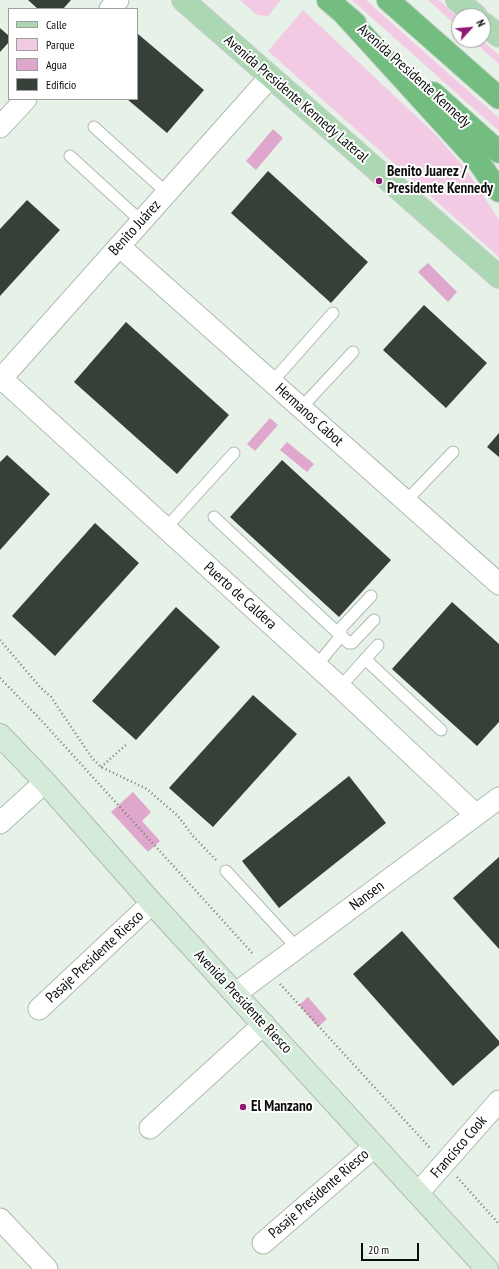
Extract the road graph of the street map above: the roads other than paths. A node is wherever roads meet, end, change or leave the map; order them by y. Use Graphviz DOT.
graph roads {
  1 [pos="118,0"];
  2 [pos="183,0"];
  3 [pos="328,0"];
  4 [pos="457,0"];
  5 [pos="390,1"];
  6 [pos="111,8"];
  7 [pos="466,8"];
  8 [pos="344,14"];
  9 [pos="491,29"];
  10 [pos="499,36"];
  11 [pos="270,77"];
  12 [pos="499,78"];
  13 [pos="499,98"];
  14 [pos="25,100"];
  15 [pos="0,127"];
  16 [pos="94,128"];
  17 [pos="499,152"];
  18 [pos="70,156"];
  19 [pos="499,191"];
  20 [pos="167,193"];
  21 [pos="141,221"];
  22 [pos="119,246"];
  23 [pos="499,277"];
  24 [pos="333,313"];
  25 [pos="353,352"];
  26 [pos="0,378"];
  27 [pos="272,382"];
  28 [pos="301,408"];
  29 [pos="453,452"];
  30 [pos="234,453"];
  31 [pos="406,501"];
  32 [pos="214,517"];
  33 [pos="166,528"];
  34 [pos="499,584"];
  35 [pos="371,596"];
  36 [pos="374,620"];
  37 [pos="342,636"];
  38 [pos="378,645"];
  39 [pos="365,659"];
  40 [pos="316,666"];
  41 [pos="340,687"];
  42 [pos="441,730"];
  43 [pos="0,735"];
  44 [pos="45,782"];
  45 [pos="499,798"];
  46 [pos="476,815"];
  47 [pos="0,823"];
  48 [pos="226,871"];
  49 [pos="152,904"];
  50 [pos="297,948"];
  51 [pos="235,994"];
  52 [pos="39,1010"];
  53 [pos="264,1024"];
  54 [pos="499,1101"];
  55 [pos="150,1128"];
  56 [pos="375,1146"];
  57 [pos="418,1193"];
  58 [pos="0,1218"];
  59 [pos="263,1243"];
  60 [pos="47,1269"];
  61 [pos="487,1269"];
  1 -- 6 [label="street"];
  2 -- 11 [label="main road, Avenida Presidente Kennedy Lateral"];
  3 -- 8 [label="highway, Avenida Presidente Kennedy"];
  4 -- 7 [label="main road"];
  5 -- 12 [label="highway"];
  5 -- 13 [label="highway"];
  8 -- 17 [label="highway, Avenida Presidente Kennedy"];
  8 -- 19 [label="highway"];
  9 -- 10 [label="main road"];
  11 -- 20 [label="street, Benito Juárez"];
  11 -- 23 [label="main road, Avenida Presidente Kennedy Lateral"];
  14 -- 15 [label="street"];
  16 -- 20 [label="lane"];
  18 -- 21 [label="lane"];
  20 -- 21 [label="street, Benito Juárez"];
  21 -- 22 [label="street, Benito Juárez"];
  22 -- 26 [label="street, Benito Juárez"];
  22 -- 27 [label="street, Hermanos Cabot"];
  24 -- 27 [label="lane"];
  25 -- 28 [label="lane"];
  26 -- 33 [label="street, Puerto de Caldera"];
  27 -- 28 [label="street, Hermanos Cabot"];
  28 -- 31 [label="street, Hermanos Cabot"];
  29 -- 31 [label="lane"];
  30 -- 33 [label="lane"];
  31 -- 34 [label="street, Hermanos Cabot"];
  32 -- 37 [label="lane"];
  33 -- 40 [label="street, Puerto de Caldera"];
  35 -- 37 [label="lane"];
  36 -- 37 [label="lane"];
  37 -- 40 [label="lane"];
  38 -- 39 [label="lane"];
  39 -- 41 [label="lane"];
  39 -- 42 [label="lane"];
  40 -- 41 [label="street, Puerto de Caldera"];
  41 -- 46 [label="street, Puerto de Caldera"];
  43 -- 44 [label="main road, Avenida Presidente Riesco"];
  44 -- 47 [label="street"];
  44 -- 49 [label="main road, Avenida Presidente Riesco"];
  45 -- 46 [label="street, Nansen"];
  46 -- 50 [label="street, Nansen"];
  48 -- 50 [label="lane"];
  49 -- 51 [label="main road, Avenida Presidente Riesco"];
  49 -- 52 [label="street, Pasaje Presidente Riesco"];
  50 -- 51 [label="street, Nansen"];
  51 -- 53 [label="main road, Avenida Presidente Riesco"];
  53 -- 55 [label="street"];
  53 -- 56 [label="main road, Avenida Presidente Riesco"];
  54 -- 57 [label="street, Francisco Cook"];
  56 -- 57 [label="main road, Avenida Presidente Riesco"];
  56 -- 59 [label="street, Pasaje Presidente Riesco"];
  57 -- 61 [label="main road, Avenida Presidente Riesco"];
  58 -- 60 [label="street"];
}
